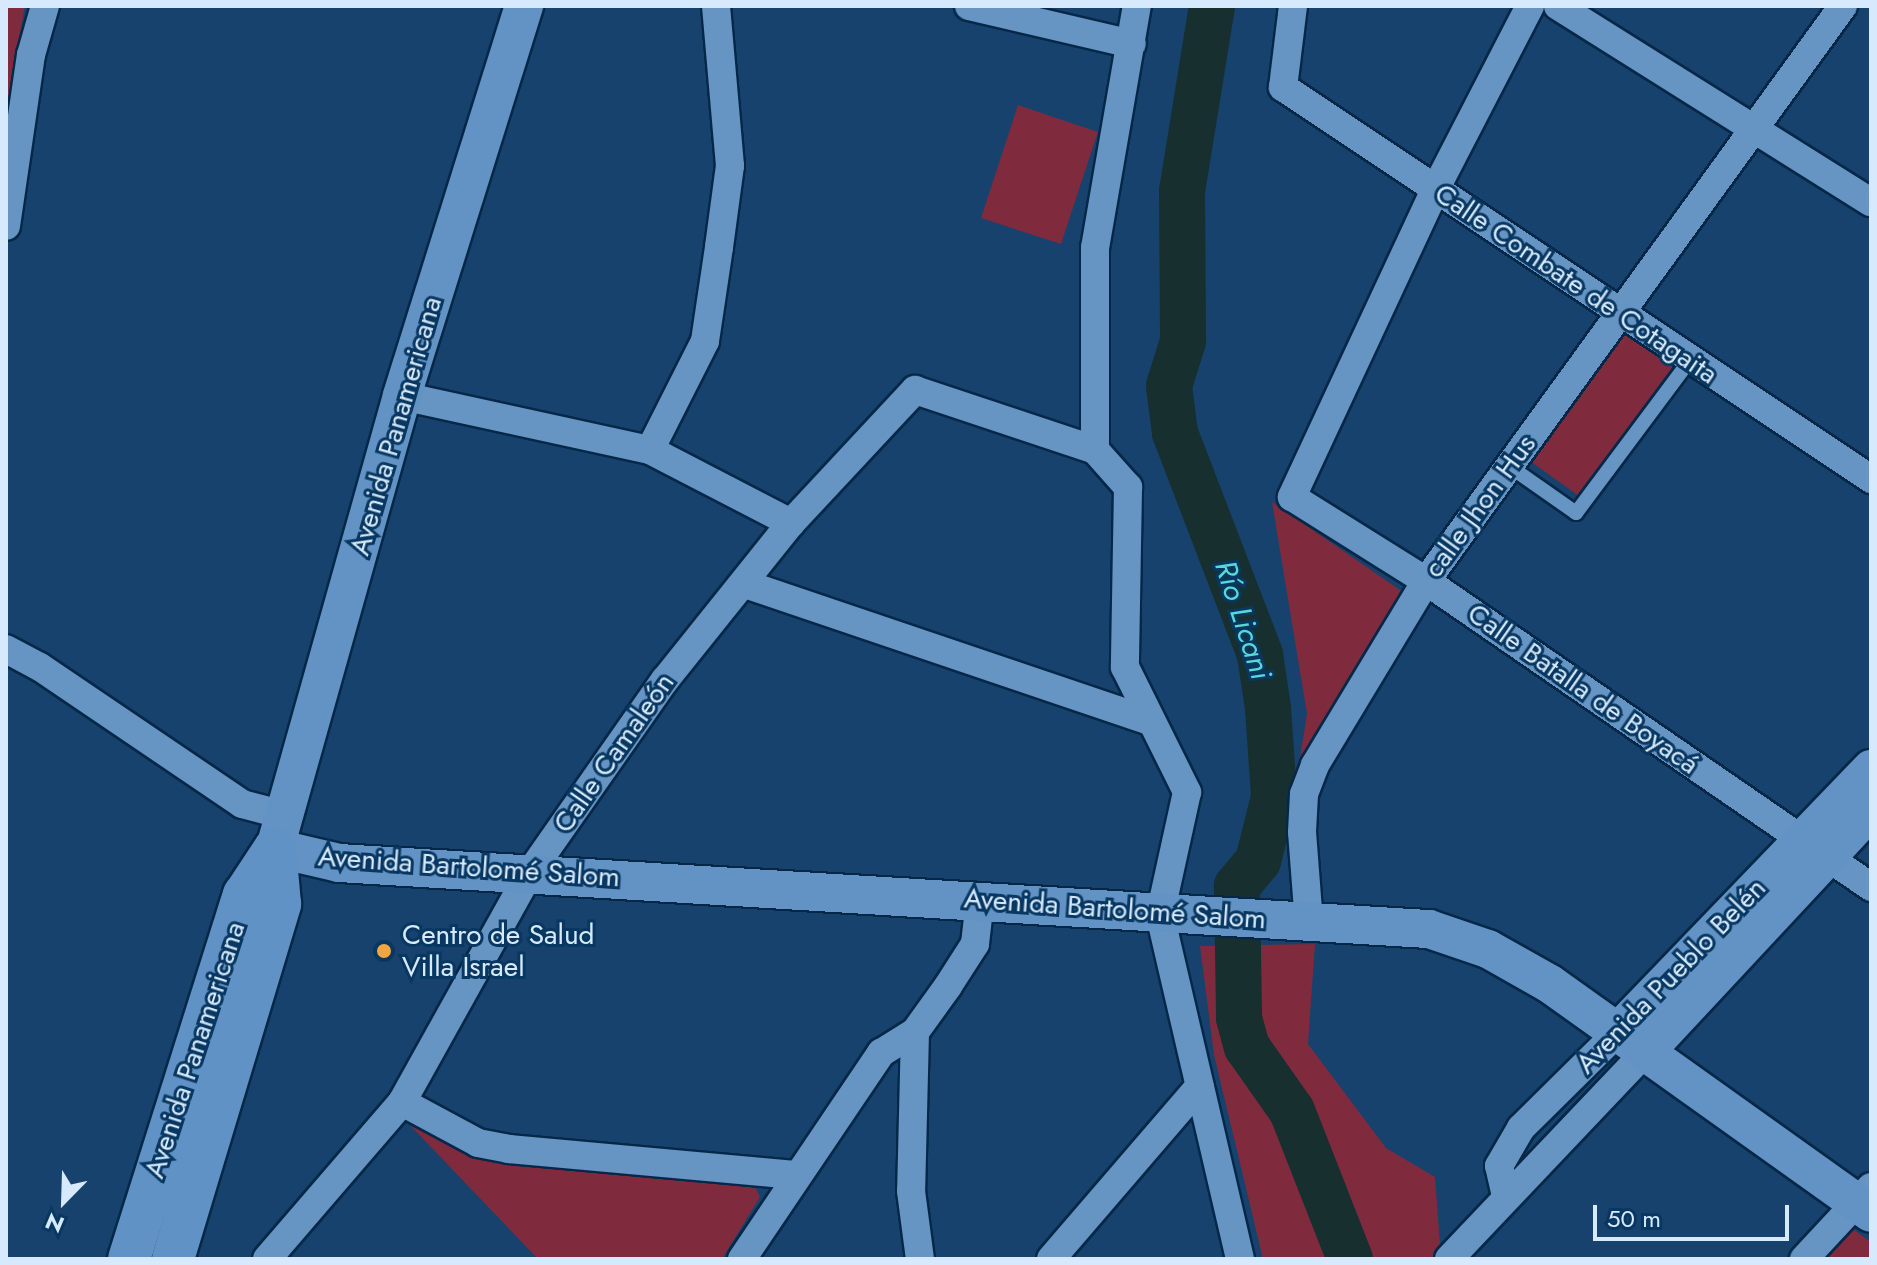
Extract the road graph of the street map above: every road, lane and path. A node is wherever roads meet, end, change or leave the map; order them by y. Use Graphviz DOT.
graph roads {
  1 [pos="45,6"];
  2 [pos="524,6"];
  3 [pos="716,6"];
  4 [pos="969,6"];
  5 [pos="1137,6"];
  6 [pos="1293,6"];
  7 [pos="1530,6"];
  8 [pos="1558,6"];
  9 [pos="1843,6"];
  10 [pos="1132,44"];
  11 [pos="1754,129"];
  12 [pos="1435,190"];
  13 [pos="1871,202"];
  14 [pos="6,226"];
  15 [pos="1619,314"];
  16 [pos="1690,360"];
  17 [pos="402,396"];
  18 [pos="650,450"];
  19 [pos="1095,450"];
  20 [pos="1509,466"];
  21 [pos="1871,479"];
  22 [pos="791,523"];
  23 [pos="1426,581"];
  24 [pos="745,584"];
  25 [pos="6,649"];
  26 [pos="1150,721"];
  27 [pos="1871,769"];
  28 [pos="1871,810"];
  29 [pos="279,831"];
  30 [pos="1814,849"];
  31 [pos="529,874"];
  32 [pos="1871,887"];
  33 [pos="980,900"];
  34 [pos="1160,915"];
  35 [pos="1309,923"];
  36 [pos="915,1032"];
  37 [pos="1633,1040"];
  38 [pos="1200,1086"];
  39 [pos="402,1102"];
  40 [pos="795,1175"];
  41 [pos="1866,1201"];
  42 [pos="129,1259"];
  43 [pos="173,1259"];
  44 [pos="267,1259"];
  45 [pos="742,1259"];
  46 [pos="920,1259"];
  47 [pos="1051,1259"];
  48 [pos="1240,1259"];
  49 [pos="1449,1259"];
  50 [pos="1804,1259"];
  1 -- 14 [label="street"];
  2 -- 17 [label="street, Avenida Panamericana"];
  3 -- 18 [label="street"];
  4 -- 10 [label="street"];
  5 -- 10 [label="street"];
  6 -- 12 [label="street, Calle Combate de Cotagaita"];
  7 -- 12 [label="street"];
  8 -- 11 [label="street"];
  9 -- 11 [label="street, calle Jhon Hus"];
  10 -- 19 [label="street"];
  11 -- 13 [label="street"];
  11 -- 15 [label="street, calle Jhon Hus"];
  12 -- 15 [label="street, Calle Combate de Cotagaita"];
  12 -- 23 [label="street, Calle Batalla de Boyacá"];
  15 -- 16 [label="street, Calle Combate de Cotagaita"];
  15 -- 20 [label="street, calle Jhon Hus"];
  16 -- 20 [label="lane"];
  16 -- 21 [label="street, Calle Combate de Cotagaita"];
  17 -- 18 [label="street"];
  17 -- 29 [label="street, Avenida Panamericana"];
  18 -- 22 [label="street"];
  19 -- 22 [label="street, Calle Camaleón"];
  19 -- 26 [label="street"];
  20 -- 23 [label="street, calle Jhon Hus"];
  22 -- 24 [label="street, Calle Camaleón"];
  23 -- 30 [label="street, Calle Batalla de Boyacá"];
  23 -- 35 [label="street, calle Jhon Hus"];
  24 -- 26 [label="street"];
  24 -- 31 [label="street, Calle Camaleón"];
  25 -- 29 [label="street"];
  26 -- 34 [label="street"];
  27 -- 30 [label="street, Avenida Pueblo Belén"];
  28 -- 30 [label="street, Avenida Pueblo Belén"];
  29 -- 31 [label="street, Avenida Bartolomé Salom"];
  29 -- 42 [label="main road, Avenida Panamericana"];
  29 -- 43 [label="main road, Avenida Panamericana"];
  30 -- 32 [label="street, Calle Batalla de Boyacá"];
  30 -- 37 [label="street, Avenida Pueblo Belén"];
  31 -- 33 [label="street, Avenida Bartolomé Salom"];
  31 -- 39 [label="street, Calle Camaleón"];
  33 -- 34 [label="street, Avenida Bartolomé Salom"];
  33 -- 36 [label="street"];
  34 -- 35 [label="street, Avenida Bartolomé Salom"];
  34 -- 38 [label="street"];
  35 -- 37 [label="street, Avenida Bartolomé Salom"];
  36 -- 40 [label="street"];
  36 -- 46 [label="street"];
  37 -- 41 [label="street, Avenida Bartolomé Salom"];
  37 -- 49 [label="street, Avenida Pueblo Belén"];
  38 -- 47 [label="street"];
  38 -- 48 [label="street"];
  39 -- 40 [label="street"];
  39 -- 44 [label="street, Calle Camaleón"];
  40 -- 45 [label="street"];
  41 -- 50 [label="street"];
}
